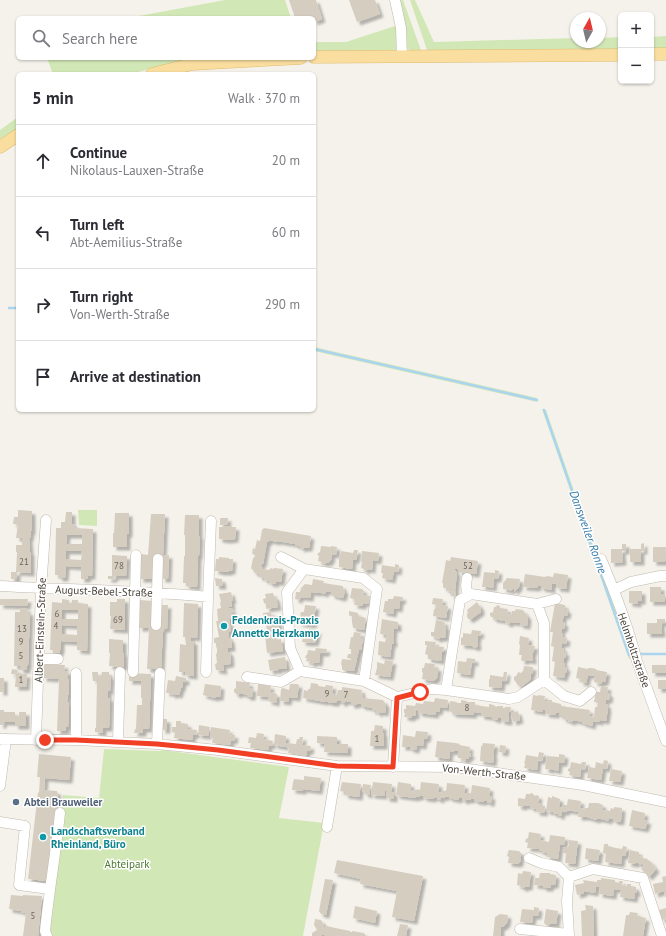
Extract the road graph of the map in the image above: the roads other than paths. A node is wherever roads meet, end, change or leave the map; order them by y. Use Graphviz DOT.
graph roads {
  1 [pos="395,0"];
  2 [pos="654,54"];
  3 [pos="666,54"];
  4 [pos="618,55"];
  5 [pos="316,57"];
  6 [pos="402,57"];
  7 [pos="265,60"];
  8 [pos="160,72"];
  9 [pos="16,136"];
  10 [pos="0,147"];
  11 [pos="46,520"];
  12 [pos="211,521"];
  13 [pos="136,555"];
  14 [pos="281,556"];
  15 [pos="158,559"];
  16 [pos="601,559"];
  17 [pos="304,569"];
  18 [pos="666,576"];
  19 [pos="467,578"];
  20 [pos="0,586"];
  21 [pos="41,589"];
  22 [pos="614,590"];
  23 [pos="135,591"];
  24 [pos="158,592"];
  25 [pos="468,595"];
  26 [pos="208,597"];
  27 [pos="556,599"];
  28 [pos="537,604"];
  29 [pos="156,625"];
  30 [pos="39,659"];
  31 [pos="58,659"];
  32 [pos="120,672"];
  33 [pos="132,672"];
  34 [pos="206,672"];
  35 [pos="300,672"];
  36 [pos="76,673"];
  37 [pos="160,673"];
  38 [pos="247,677"];
  39 [pos="544,680"];
  40 [pos="364,681"];
  41 [pos="446,690"];
  42 [pos="591,692"];
  43 [pos="397,698"];
  44 [pos="3,739"];
  45 [pos="36,740"];
  46 [pos="76,740"];
  47 [pos="666,741"];
  48 [pos="118,742"];
  49 [pos="157,744"];
  50 [pos="337,766"];
  51 [pos="393,767"];
  52 [pos="0,786"];
  53 [pos="666,802"];
  54 [pos="60,812"];
  55 [pos="0,822"];
  56 [pos="327,827"];
  57 [pos="529,858"];
  58 [pos="569,877"];
  59 [pos="50,889"];
  60 [pos="520,929"];
  61 [pos="569,935"];
  62 [pos="47,936"];
  63 [pos="664,936"];
  1 -- 6 [label="street"];
  2 -- 3 [label="main road"];
  4 -- 6 [label="main road"];
  5 -- 6 [label="main road"];
  7 -- 8 [label="main road"];
  9 -- 10 [label="main road"];
  11 -- 21 [label="street, Albert-Einstein-Straße"];
  12 -- 26 [label="street"];
  13 -- 23 [label="street"];
  14 -- 17 [label="street"];
  15 -- 24 [label="street"];
  16 -- 22 [label="street, Helmholtzstraße"];
  17 -- 35 [label="street"];
  17 -- 40 [label="street"];
  18 -- 22 [label="street"];
  19 -- 25 [label="street"];
  20 -- 21 [label="street, August-Bebel-Straße"];
  21 -- 23 [label="street, August-Bebel-Straße"];
  21 -- 30 [label="street, Albert-Einstein-Straße"];
  22 -- 47 [label="street, Helmholtzstraße"];
  23 -- 24 [label="street, August-Bebel-Straße"];
  23 -- 33 [label="street"];
  24 -- 26 [label="street, August-Bebel-Straße"];
  24 -- 29 [label="street"];
  25 -- 28 [label="street"];
  25 -- 41 [label="street"];
  26 -- 34 [label="street"];
  27 -- 28 [label="street"];
  28 -- 39 [label="street"];
  30 -- 31 [label="street"];
  30 -- 45 [label="street, Albert-Einstein-Straße"];
  32 -- 48 [label="street"];
  35 -- 38 [label="street"];
  35 -- 40 [label="street"];
  36 -- 46 [label="street"];
  37 -- 49 [label="street"];
  39 -- 41 [label="street"];
  39 -- 42 [label="street"];
  40 -- 43 [label="street"];
  41 -- 43 [label="street"];
  43 -- 51 [label="street"];
  44 -- 45 [label="street, Von-Werth-Straße"];
  44 -- 52 [label="street"];
  45 -- 46 [label="street, Von-Werth-Straße"];
  46 -- 48 [label="street, Von-Werth-Straße"];
  48 -- 49 [label="street, Von-Werth-Straße"];
  49 -- 50 [label="street, Von-Werth-Straße"];
  50 -- 51 [label="street, Von-Werth-Straße"];
  50 -- 56 [label="street"];
  51 -- 53 [label="street, Von-Werth-Straße"];
  54 -- 59 [label="street"];
  55 -- 59 [label="street"];
  57 -- 58 [label="street"];
  58 -- 61 [label="street"];
  58 -- 63 [label="street"];
  59 -- 62 [label="street"];
  60 -- 61 [label="street"];
}
